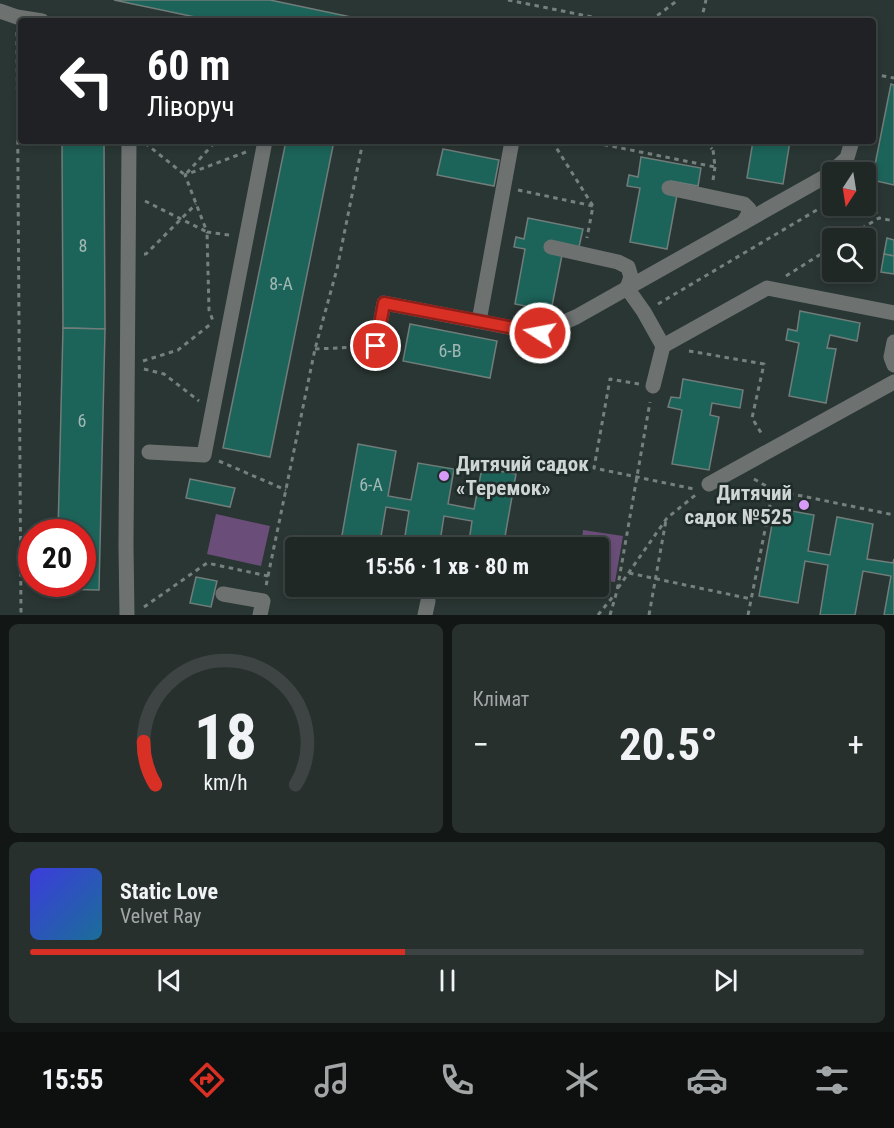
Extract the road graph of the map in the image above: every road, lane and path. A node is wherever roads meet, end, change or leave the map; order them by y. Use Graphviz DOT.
graph roads {
  1 [pos="508,0"];
  2 [pos="678,0"];
  3 [pos="706,0"];
  4 [pos="0,11"];
  5 [pos="570,13"];
  6 [pos="17,17"];
  7 [pos="23,18"];
  8 [pos="569,18"];
  9 [pos="596,18"];
  10 [pos="654,18"];
  11 [pos="702,18"];
  12 [pos="876,75"];
  13 [pos="894,78"];
  14 [pos="129,144"];
  15 [pos="147,144"];
  16 [pos="213,144"];
  17 [pos="262,144"];
  18 [pos="265,144"];
  19 [pos="362,144"];
  20 [pos="511,144"];
  21 [pos="554,144"];
  22 [pos="601,144"];
  23 [pos="708,144"];
  24 [pos="712,144"];
  25 [pos="848,144"];
  26 [pos="713,149"];
  27 [pos="185,175"];
  28 [pos="503,188"];
  29 [pos="669,188"];
  30 [pos="129,193"];
  31 [pos="196,204"];
  32 [pos="593,206"];
  33 [pos="822,207"];
  34 [pos="876,212"];
  35 [pos="879,218"];
  36 [pos="181,219"];
  37 [pos="894,221"];
  38 [pos="743,223"];
  39 [pos="862,228"];
  40 [pos="207,232"];
  41 [pos="247,236"];
  42 [pos="551,247"];
  43 [pos="822,253"];
  44 [pos="584,254"];
  45 [pos="128,256"];
  46 [pos="627,288"];
  47 [pos="766,288"];
  48 [pos="644,312"];
  49 [pos="894,313"];
  50 [pos="479,321"];
  51 [pos="894,342"];
  52 [pos="376,346"];
  53 [pos="663,346"];
  54 [pos="315,349"];
  55 [pos="894,365"];
  56 [pos="127,366"];
  57 [pos="894,382"];
  58 [pos="653,386"];
  59 [pos="210,421"];
  60 [pos="770,449"];
  61 [pos="148,452"];
  62 [pos="204,455"];
  63 [pos="745,464"];
  64 [pos="637,477"];
  65 [pos="709,484"];
  66 [pos="286,490"];
  67 [pos="773,490"];
  68 [pos="894,515"];
  69 [pos="667,518"];
  70 [pos="629,573"];
  71 [pos="268,576"];
  72 [pos="656,579"];
  73 [pos="617,591"];
  74 [pos="223,594"];
  75 [pos="751,599"];
  76 [pos="262,608"];
  77 [pos="142,609"];
  78 [pos="21,615"];
  79 [pos="127,615"];
  80 [pos="598,615"];
  81 [pos="610,615"];
  82 [pos="649,615"];
  83 [pos="748,615"];
  1 -- 5 [label="path"];
  2 -- 10 [label="path"];
  3 -- 11 [label="path"];
  4 -- 6 [label="lane"];
  5 -- 8 [label="path"];
  5 -- 9 [label="path"];
  6 -- 7 [label="lane"];
  6 -- 78 [label="path"];
  12 -- 13 [label="path"];
  14 -- 30 [label="lane"];
  15 -- 27 [label="path"];
  16 -- 27 [label="path"];
  17 -- 27 [label="path"];
  18 -- 41 [label="lane"];
  19 -- 54 [label="path"];
  20 -- 28 [label="lane"];
  21 -- 32 [label="path"];
  22 -- 26 [label="path"];
  23 -- 26 [label="path"];
  24 -- 26 [label="path"];
  25 -- 38 [label="lane"];
  27 -- 31 [label="path"];
  28 -- 32 [label="path"];
  28 -- 50 [label="lane"];
  29 -- 38 [label="lane"];
  30 -- 36 [label="path"];
  30 -- 45 [label="lane"];
  31 -- 36 [label="path"];
  31 -- 40 [label="path"];
  32 -- 44 [label="path"];
  33 -- 48 [label="path"];
  34 -- 35 [label="path"];
  35 -- 37 [label="path"];
  35 -- 39 [label="path"];
  36 -- 40 [label="path"];
  36 -- 45 [label="path"];
  38 -- 46 [label="lane"];
  40 -- 41 [label="path"];
  40 -- 56 [label="path"];
  41 -- 59 [label="lane"];
  42 -- 44 [label="lane"];
  43 -- 47 [label="path"];
  44 -- 46 [label="lane"];
  45 -- 56 [label="lane"];
  46 -- 48 [label="lane"];
  46 -- 50 [label="lane"];
  47 -- 49 [label="lane"];
  47 -- 53 [label="lane"];
  48 -- 53 [label="lane"];
  50 -- 52 [label="lane"];
  51 -- 55 [label="lane"];
  52 -- 54 [label="path"];
  53 -- 58 [label="lane"];
  53 -- 60 [label="path"];
  54 -- 66 [label="path"];
  56 -- 59 [label="path"];
  56 -- 79 [label="lane"];
  57 -- 60 [label="lane"];
  58 -- 64 [label="path"];
  58 -- 64 [label="path"];
  59 -- 62 [label="lane"];
  60 -- 63 [label="lane"];
  61 -- 62 [label="lane"];
  62 -- 66 [label="path"];
  63 -- 65 [label="lane"];
  63 -- 67 [label="path"];
  64 -- 69 [label="path"];
  64 -- 73 [label="path"];
  66 -- 71 [label="path"];
  67 -- 68 [label="path"];
  67 -- 75 [label="path"];
  69 -- 70 [label="path"];
  69 -- 72 [label="path"];
  70 -- 72 [label="path"];
  70 -- 73 [label="path"];
  71 -- 76 [label="path"];
  71 -- 77 [label="path"];
  72 -- 75 [label="path"];
  72 -- 82 [label="path"];
  73 -- 80 [label="path"];
  73 -- 81 [label="path"];
  74 -- 76 [label="lane"];
  75 -- 83 [label="path"];
}
